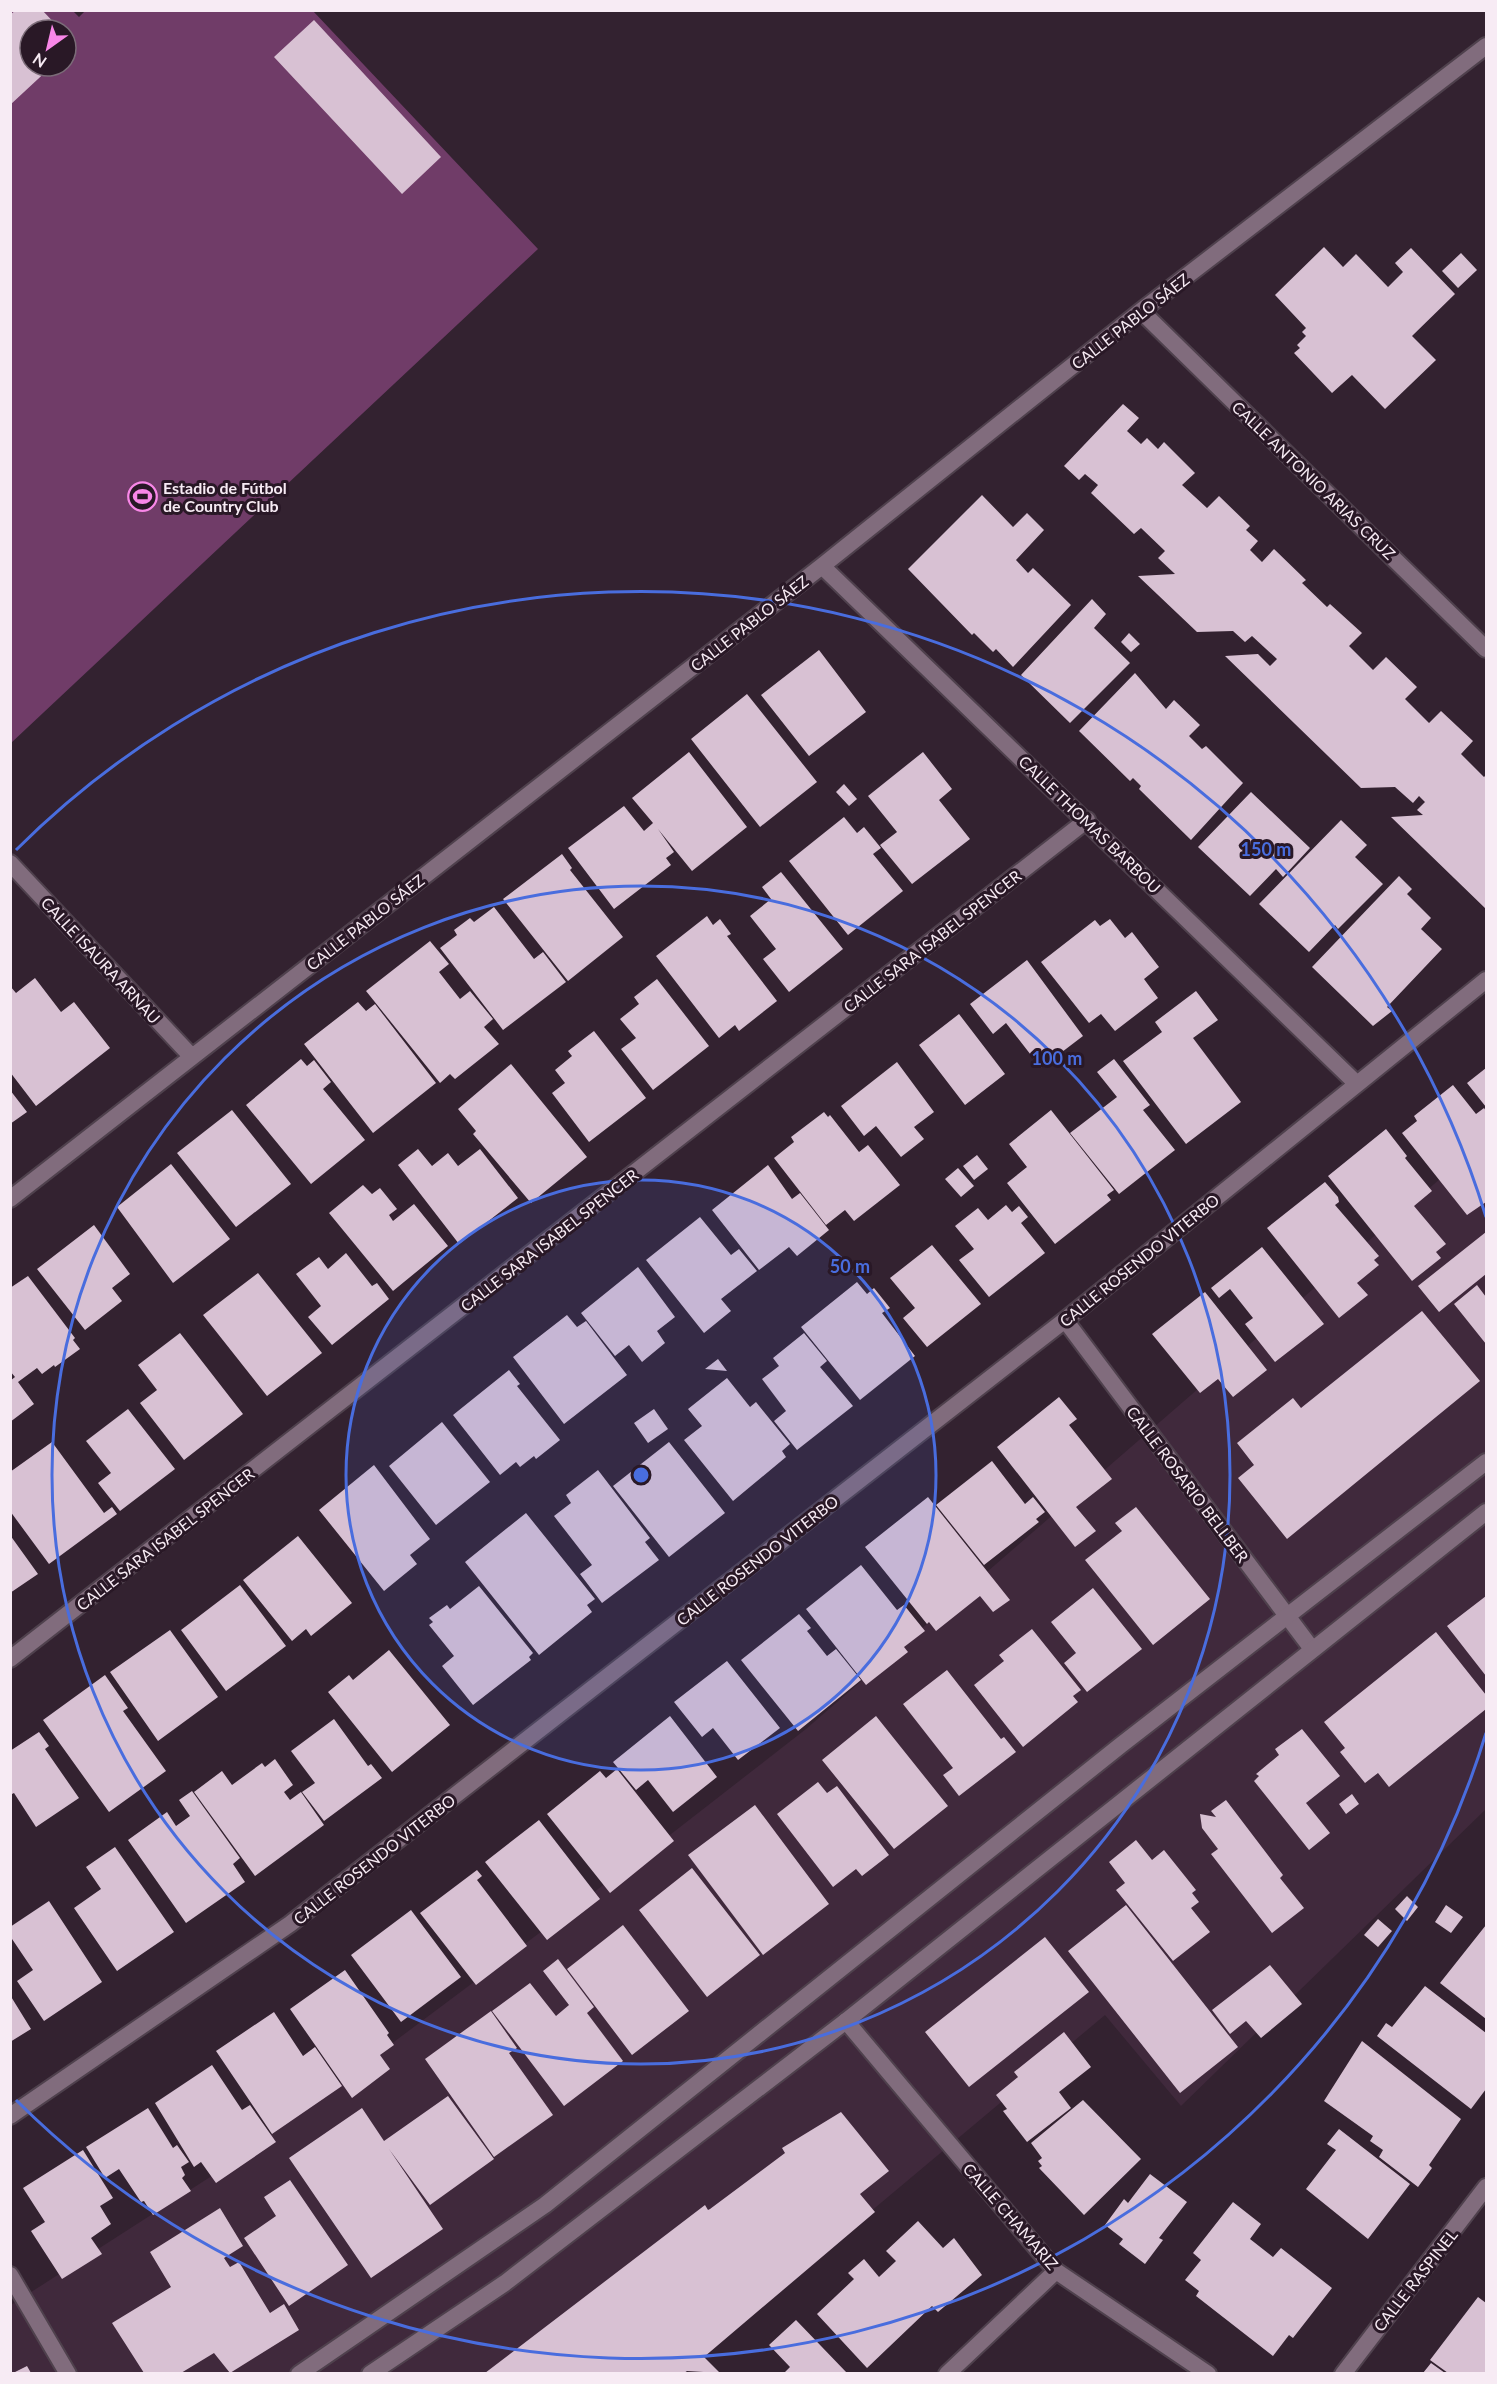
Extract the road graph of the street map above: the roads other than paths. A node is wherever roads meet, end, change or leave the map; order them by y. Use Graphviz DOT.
graph roads {
  1 [pos="1486,46"];
  2 [pos="1141,311"];
  3 [pos="822,566"];
  4 [pos="1486,650"];
  5 [pos="1087,820"];
  6 [pos="10,863"];
  7 [pos="1486,980"];
  8 [pos="192,1057"];
  9 [pos="1357,1084"];
  10 [pos="10,1199"];
  11 [pos="1065,1320"];
  12 [pos="1486,1462"];
  13 [pos="1486,1512"];
  14 [pos="1287,1616"];
  15 [pos="1312,1649"];
  16 [pos="10,1659"];
  17 [pos="846,2021"];
  18 [pos="10,2116"];
  19 [pos="1486,2187"];
  20 [pos="1056,2271"];
  21 [pos="10,2275"];
  22 [pos="68,2373"];
  23 [pos="299,2373"];
  24 [pos="370,2373"];
  25 [pos="947,2373"];
  26 [pos="1208,2373"];
  27 [pos="1343,2373"];
  1 -- 2 [label="street, CALLE PABLO SÁEZ"];
  2 -- 3 [label="street, CALLE PABLO SÁEZ"];
  2 -- 4 [label="street, CALLE ANTONIO ARIAS CRUZ"];
  3 -- 5 [label="street, CALLE THOMAS BARBOU"];
  3 -- 8 [label="street, CALLE PABLO SÁEZ"];
  5 -- 9 [label="street, CALLE THOMAS BARBOU"];
  5 -- 16 [label="street, CALLE SARA ISABEL SPENCER"];
  6 -- 8 [label="street, CALLE ISAURA ARNAU"];
  7 -- 9 [label="street, CALLE ROSENDO VITERBO"];
  8 -- 10 [label="street, CALLE PABLO SÁEZ"];
  9 -- 11 [label="street, CALLE ROSENDO VITERBO"];
  11 -- 14 [label="street, CALLE ROSARIO BELLBER"];
  11 -- 18 [label="street, CALLE ROSENDO VITERBO"];
  12 -- 14 [label="street"];
  13 -- 15 [label="street"];
  14 -- 15 [label="street, CALLE ROSARIO BELLBER"];
  14 -- 23 [label="street"];
  15 -- 17 [label="street"];
  17 -- 20 [label="street, CALLE CHAMARIZ"];
  17 -- 24 [label="street"];
  19 -- 27 [label="street, CALLE RASPINEL"];
  20 -- 25 [label="street"];
  20 -- 26 [label="street, CALLE CHAMARIZ"];
  21 -- 22 [label="street"];
}
